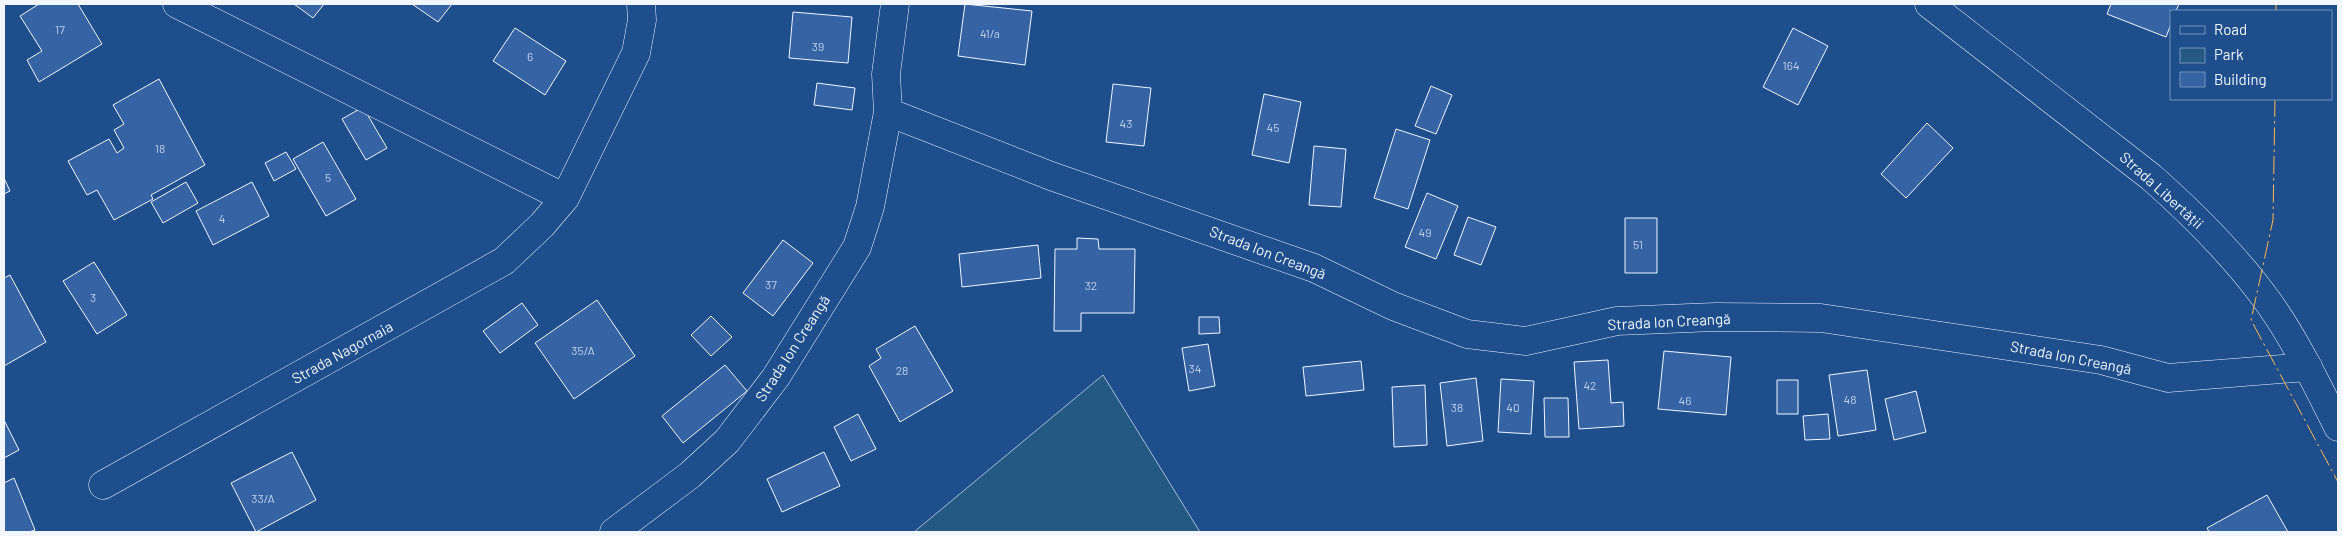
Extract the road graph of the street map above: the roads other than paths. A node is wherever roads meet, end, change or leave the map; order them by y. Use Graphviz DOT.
graph roads {
  1 [pos="177,4"];
  2 [pos="641,4"];
  3 [pos="895,4"];
  4 [pos="1929,4"];
  5 [pos="888,112"];
  6 [pos="565,198"];
  7 [pos="2308,367"];
  8 [pos="2338,427"];
  9 [pos="103,485"];
  10 [pos="614,532"];
  1 -- 6 [label="main road"];
  2 -- 6 [label="main road, Strada Nagornaia"];
  3 -- 5 [label="main road, Strada Ion Creangă"];
  4 -- 7 [label="main road, Strada Libertății"];
  5 -- 7 [label="main road, Strada Ion Creangă"];
  5 -- 10 [label="main road, Strada Ion Creangă"];
  6 -- 9 [label="main road, Strada Nagornaia"];
  7 -- 8 [label="main road, Strada Libertății"];
}
